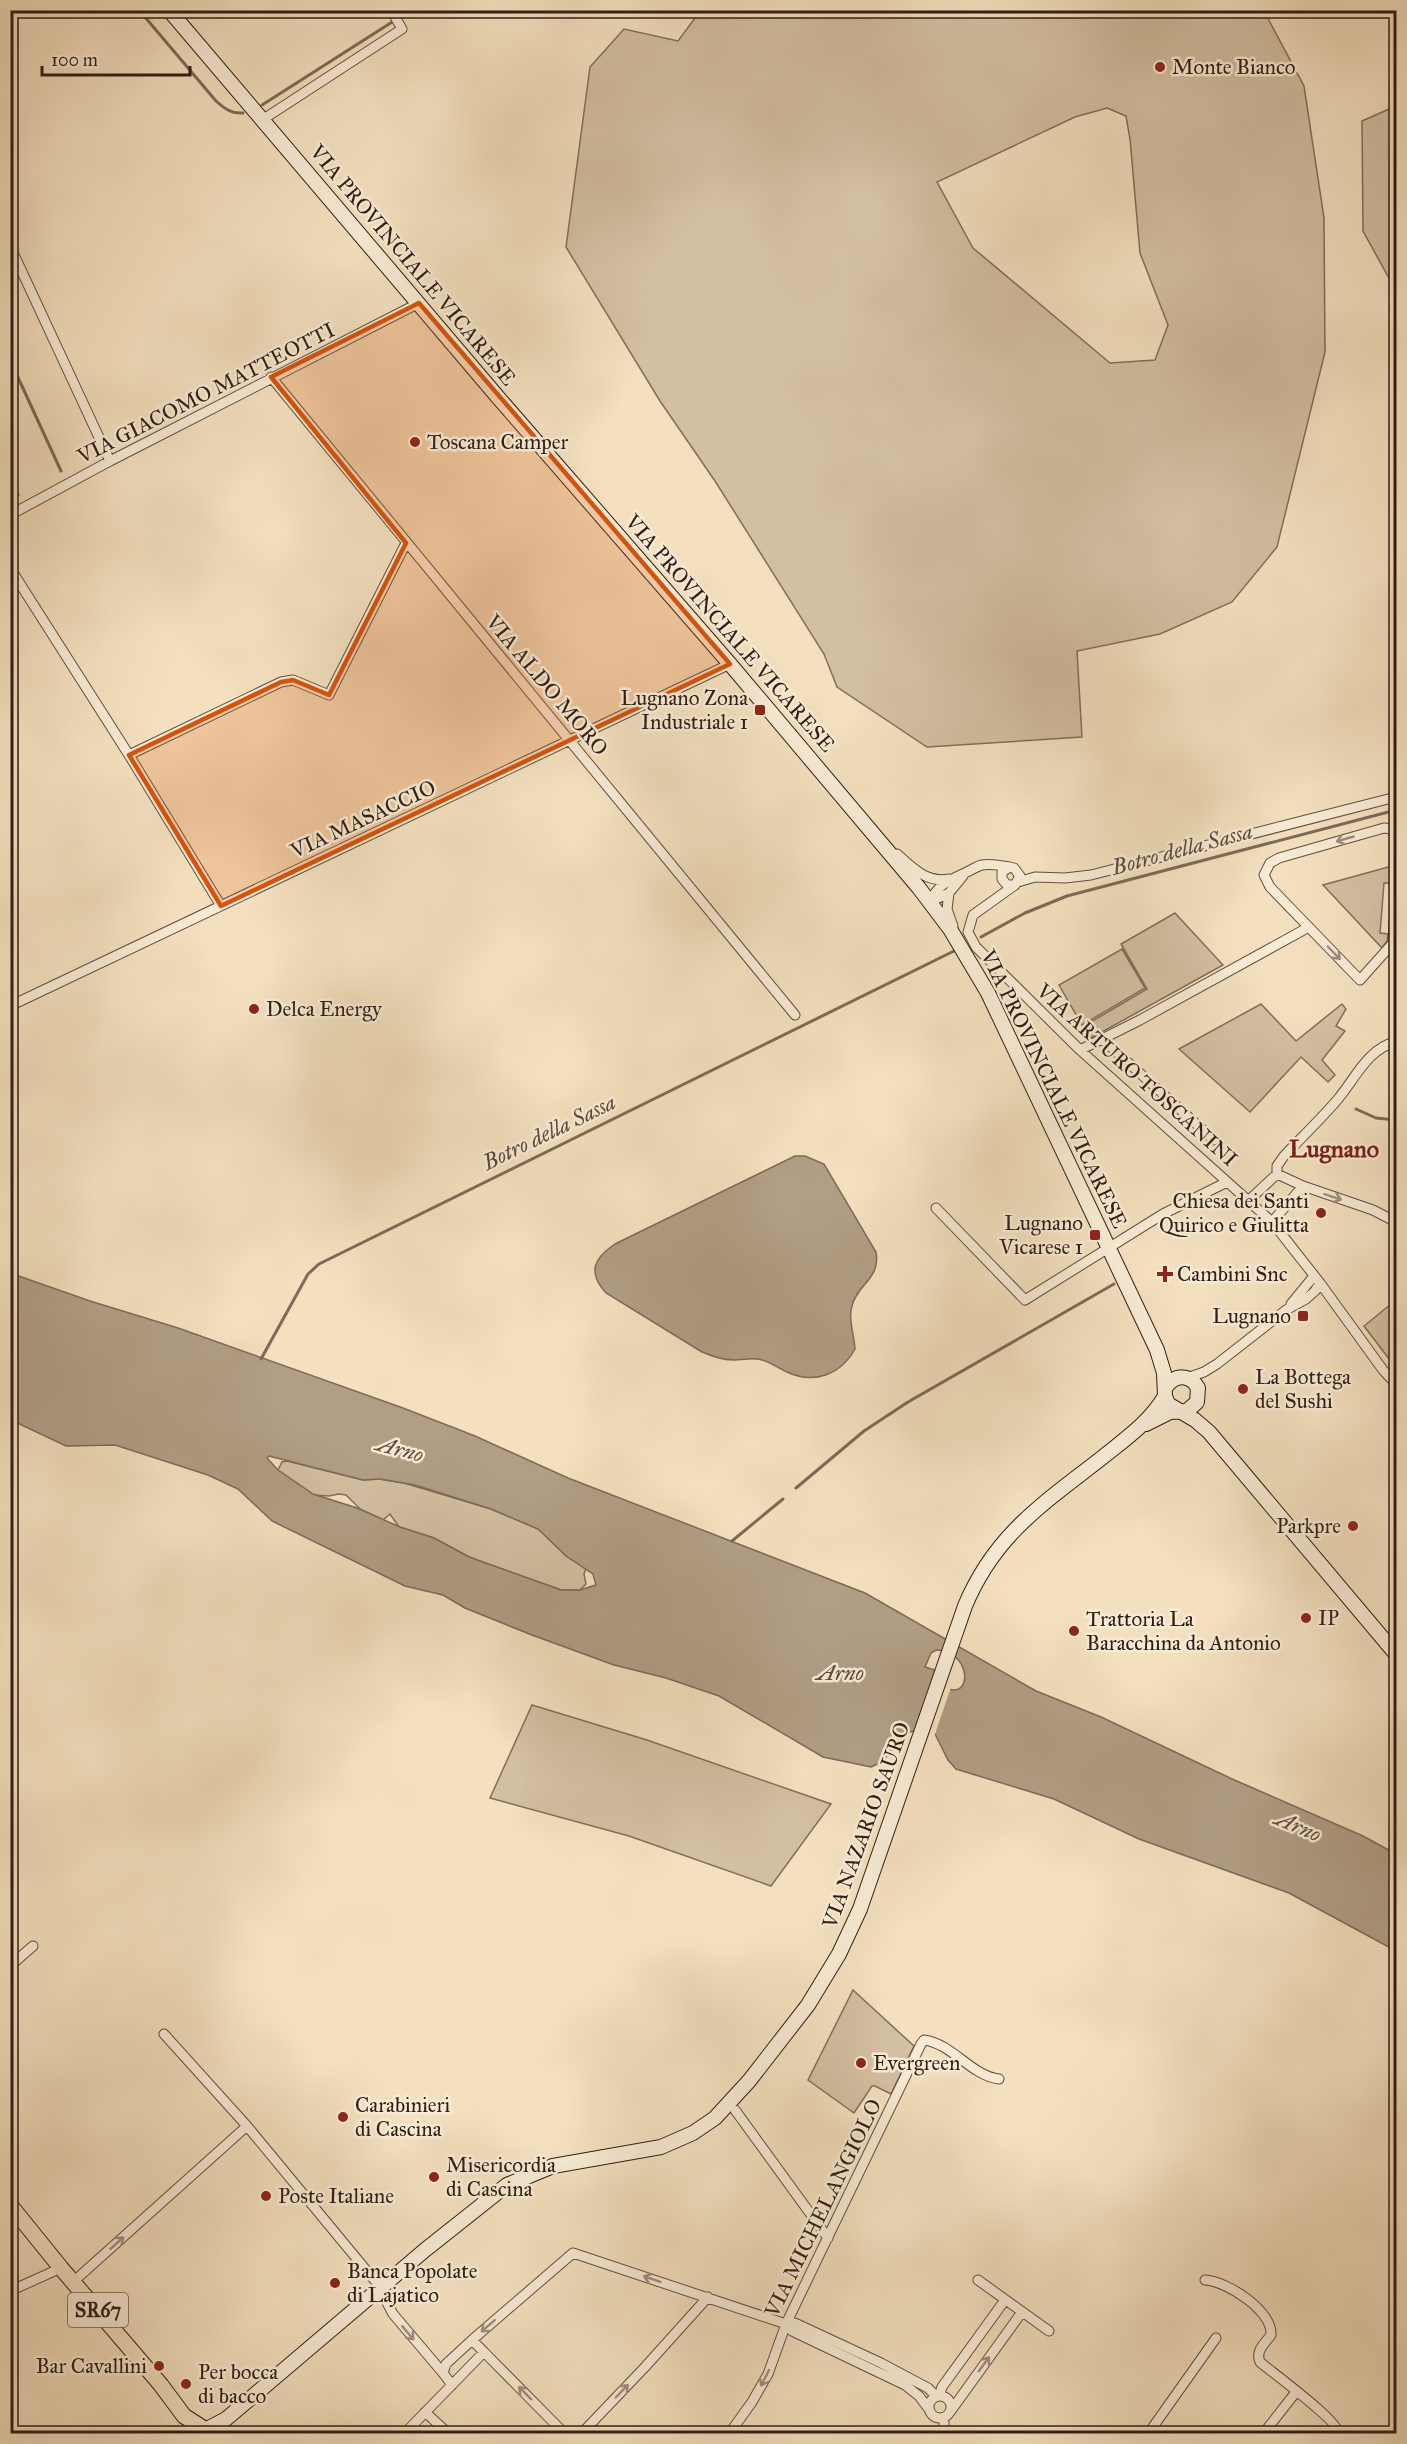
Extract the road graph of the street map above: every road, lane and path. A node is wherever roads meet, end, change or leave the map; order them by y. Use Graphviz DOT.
graph roads {
  1 [pos="169,10"];
  2 [pos="395,17"];
  3 [pos="262,120"];
  4 [pos="10,246"];
  5 [pos="418,303"];
  6 [pos="272,378"];
  7 [pos="110,461"];
  8 [pos="10,515"];
  9 [pos="406,543"];
  10 [pos="10,568"];
  11 [pos="730,664"];
  12 [pos="570,740"];
  13 [pos="129,755"];
  14 [pos="1396,797"];
  15 [pos="1396,837"];
  16 [pos="877,838"];
  17 [pos="990,866"];
  18 [pos="1014,869"];
  19 [pos="970,871"];
  20 [pos="1035,877"];
  21 [pos="951,878"];
  22 [pos="1002,878"];
  23 [pos="1016,883"];
  24 [pos="1396,890"];
  25 [pos="949,892"];
  26 [pos="999,894"];
  27 [pos="930,902"];
  28 [pos="221,906"];
  29 [pos="1308,927"];
  30 [pos="968,958"];
  31 [pos="10,1006"];
  32 [pos="795,1015"];
  33 [pos="1102,1040"];
  34 [pos="1396,1042"];
  35 [pos="1080,1050"];
  36 [pos="1214,1140"];
  37 [pos="1277,1174"];
  38 [pos="1227,1182"];
  39 [pos="1303,1186"];
  40 [pos="1248,1201"];
  41 [pos="936,1208"];
  42 [pos="1272,1222"];
  43 [pos="1396,1222"];
  44 [pos="1108,1248"];
  45 [pos="1317,1279"];
  46 [pos="1306,1299"];
  47 [pos="1332,1299"];
  48 [pos="1286,1310"];
  49 [pos="1157,1350"];
  50 [pos="1217,1364"];
  51 [pos="1185,1377"];
  52 [pos="1396,1384"];
  53 [pos="1165,1392"];
  54 [pos="1198,1398"];
  55 [pos="1178,1411"];
  56 [pos="1139,1428"];
  57 [pos="1209,1432"];
  58 [pos="1396,1654"];
  59 [pos="33,1946"];
  60 [pos="10,1966"];
  61 [pos="164,2034"];
  62 [pos="999,2079"];
  63 [pos="735,2110"];
  64 [pos="247,2126"];
  65 [pos="10,2205"];
  66 [pos="828,2238"];
  67 [pos="61,2268"];
  68 [pos="978,2280"];
  69 [pos="1206,2280"];
  70 [pos="73,2282"];
  71 [pos="381,2288"];
  72 [pos="10,2291"];
  73 [pos="708,2297"];
  74 [pos="1005,2300"];
  75 [pos="1022,2312"];
  76 [pos="786,2324"];
  77 [pos="1049,2331"];
  78 [pos="1216,2338"];
  79 [pos="472,2340"];
  80 [pos="484,2352"];
  81 [pos="442,2373"];
  82 [pos="452,2385"];
  83 [pos="1296,2392"];
  84 [pos="937,2396"];
  85 [pos="928,2408"];
  86 [pos="425,2412"];
  87 [pos="947,2415"];
  88 [pos="184,2416"];
  89 [pos="211,2431"];
  90 [pos="187,2433"];
  91 [pos="404,2433"];
  92 [pos="449,2433"];
  93 [pos="565,2433"];
  94 [pos="581,2433"];
  95 [pos="729,2433"];
  96 [pos="944,2433"];
  97 [pos="1148,2433"];
  98 [pos="1263,2433"];
  99 [pos="1339,2433"];
  1 -- 3 [label="main road, VIA PROVINCIALE VICARESE"];
  2 -- 3 [label="street"];
  3 -- 5 [label="main road, VIA PROVINCIALE VICARESE"];
  4 -- 7 [label="street"];
  5 -- 6 [label="street, VIA GIACOMO MATTEOTTI"];
  5 -- 11 [label="main road, VIA PROVINCIALE VICARESE"];
  6 -- 7 [label="street, VIA GIACOMO MATTEOTTI"];
  6 -- 9 [label="street, VIA ALDO MORO"];
  7 -- 8 [label="street, VIA GIACOMO MATTEOTTI"];
  9 -- 12 [label="street, VIA ALDO MORO"];
  9 -- 13 [label="street"];
  10 -- 13 [label="street"];
  11 -- 12 [label="street, VIA MASACCIO"];
  11 -- 16 [label="main road, VIA PROVINCIALE VICARESE"];
  12 -- 28 [label="street, VIA MASACCIO"];
  12 -- 32 [label="street, VIA ALDO MORO"];
  13 -- 28 [label="street"];
  14 -- 20 [label="street"];
  15 -- 29 [label="street, one-way"];
  16 -- 21 [label="street"];
  16 -- 27 [label="main road, VIA PROVINCIALE VICARESE"];
  17 -- 18 [label="street"];
  17 -- 19 [label="street"];
  17 -- 22 [label="street"];
  18 -- 20 [label="street"];
  18 -- 22 [label="street"];
  18 -- 23 [label="street"];
  19 -- 21 [label="street"];
  19 -- 25 [label="street"];
  20 -- 23 [label="street"];
  21 -- 27 [label="street"];
  22 -- 23 [label="street"];
  22 -- 26 [label="street"];
  23 -- 26 [label="street"];
  29 -- 24 [label="street, one-way"];
  25 -- 27 [label="street"];
  25 -- 30 [label="street"];
  26 -- 35 [label="street, VIA ARTURO TOSCANINI"];
  27 -- 30 [label="main road, VIA PROVINCIALE VICARESE"];
  28 -- 31 [label="street, VIA MASACCIO"];
  29 -- 33 [label="street"];
  30 -- 44 [label="main road, VIA PROVINCIALE VICARESE"];
  33 -- 35 [label="street"];
  33 -- 36 [label="street"];
  34 -- 37 [label="street"];
  35 -- 38 [label="street, VIA ARTURO TOSCANINI"];
  37 -- 39 [label="street"];
  37 -- 40 [label="street"];
  38 -- 40 [label="street, VIA ARTURO TOSCANINI"];
  38 -- 44 [label="street"];
  39 -- 42 [label="street"];
  39 -- 43 [label="street, one-way"];
  40 -- 42 [label="street, VIA ARTURO TOSCANINI"];
  41 -- 44 [label="street"];
  42 -- 45 [label="street, VIA ARTURO TOSCANINI"];
  44 -- 49 [label="main road, VIA PROVINCIALE VICARESE"];
  45 -- 46 [label="street"];
  45 -- 47 [label="street, VIA ARTURO TOSCANINI"];
  45 -- 48 [label="street"];
  46 -- 47 [label="street"];
  46 -- 48 [label="street"];
  47 -- 52 [label="street, VIA ARTURO TOSCANINI"];
  48 -- 50 [label="street"];
  49 -- 51 [label="main road, VIA PROVINCIALE VICARESE"];
  49 -- 53 [label="main road, VIA PROVINCIALE VICARESE"];
  50 -- 51 [label="street"];
  50 -- 54 [label="street"];
  51 -- 53 [label="main road"];
  51 -- 54 [label="main road"];
  53 -- 55 [label="main road"];
  53 -- 56 [label="main road, VIA NAZARIO SAURO"];
  54 -- 55 [label="main road"];
  54 -- 57 [label="main road"];
  55 -- 56 [label="main road, VIA NAZARIO SAURO"];
  55 -- 57 [label="main road"];
  56 -- 71 [label="main road, VIA NAZARIO SAURO"];
  57 -- 58 [label="main road"];
  59 -- 60 [label="street"];
  61 -- 64 [label="street"];
  62 -- 66 [label="street, VIA MICHELANGIOLO"];
  63 -- 66 [label="street"];
  70 -- 64 [label="street, one-way"];
  64 -- 71 [label="street"];
  65 -- 67 [label="main road, SR67"];
  66 -- 76 [label="street, VIA MICHELANGIOLO"];
  67 -- 70 [label="main road, SR67"];
  67 -- 72 [label="street"];
  68 -- 74 [label="street"];
  69 -- 83 [label="street"];
  70 -- 88 [label="main road, SR67"];
  71 -- 81 [label="street, one-way"];
  71 -- 89 [label="main road, VIA NAZARIO SAURO"];
  73 -- 76 [label="street"];
  73 -- 79 [label="street, one-way"];
  94 -- 73 [label="street, one-way"];
  74 -- 75 [label="street"];
  74 -- 84 [label="street"];
  75 -- 77 [label="street"];
  87 -- 75 [label="street, one-way"];
  76 -- 84 [label="street"];
  76 -- 85 [label="street"];
  76 -- 95 [label="street, VIA MICHELANGIOLO, one-way"];
  78 -- 97 [label="street"];
  79 -- 80 [label="street"];
  79 -- 81 [label="street"];
  80 -- 82 [label="street"];
  93 -- 80 [label="street, one-way"];
  81 -- 82 [label="street"];
  82 -- 86 [label="street"];
  83 -- 98 [label="street"];
  83 -- 99 [label="street"];
  84 -- 85 [label="street"];
  84 -- 87 [label="street"];
  85 -- 87 [label="street"];
  86 -- 91 [label="street"];
  86 -- 92 [label="street"];
  87 -- 96 [label="street"];
  88 -- 89 [label="main road"];
  88 -- 90 [label="main road"];
  89 -- 90 [label="main road"];
}
